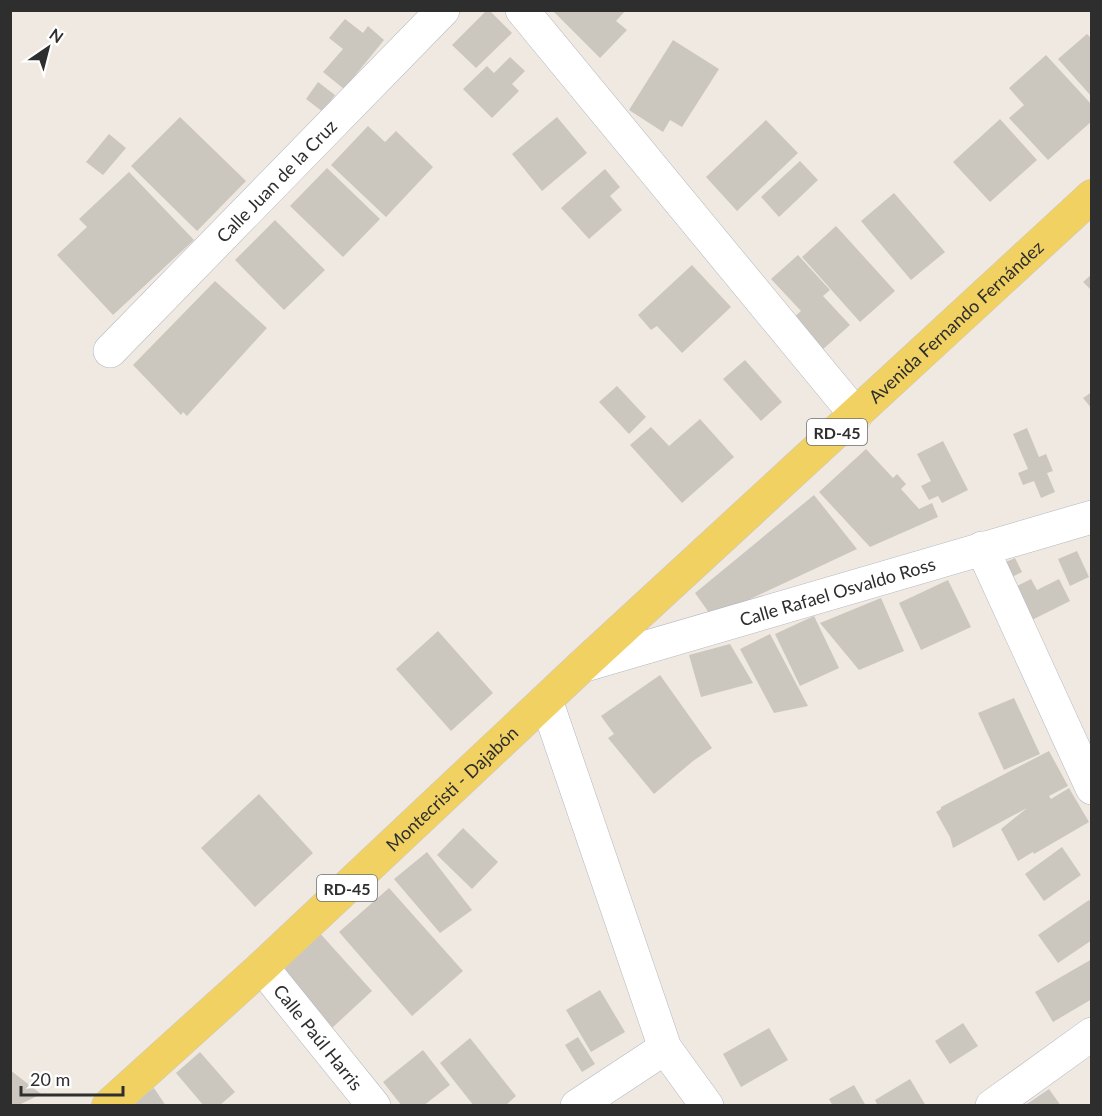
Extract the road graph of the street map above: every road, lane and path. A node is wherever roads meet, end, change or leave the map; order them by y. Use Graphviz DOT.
graph roads {
  1 [pos="443,10"];
  2 [pos="522,10"];
  3 [pos="1092,196"];
  4 [pos="110,351"];
  5 [pos="856,415"];
  6 [pos="1092,517"];
  7 [pos="982,548"];
  8 [pos="582,666"];
  9 [pos="546,700"];
  10 [pos="1092,788"];
  11 [pos="262,967"];
  12 [pos="1092,1034"];
  13 [pos="665,1048"];
  14 [pos="108,1106"];
  15 [pos="374,1106"];
  16 [pos="577,1106"];
  17 [pos="707,1106"];
  18 [pos="992,1106"];
  1 -- 4 [label="street, Calle Juan de la Cruz"];
  2 -- 5 [label="street"];
  3 -- 5 [label="main road, Avenida Fernando Fernández / RD-45"];
  5 -- 8 [label="main road, Avenida Fernando Fernández / RD-45"];
  6 -- 7 [label="street, Calle Rafael Osvaldo Ross"];
  7 -- 8 [label="street, Calle Rafael Osvaldo Ross"];
  7 -- 10 [label="street"];
  8 -- 9 [label="main road, Montecristi - Dajabón / RD-45"];
  9 -- 11 [label="main road, Montecristi - Dajabón / RD-45"];
  9 -- 13 [label="street"];
  11 -- 14 [label="main road, Montecristi - Dajabón / RD-45"];
  11 -- 15 [label="street, Calle Paúl Harris"];
  12 -- 18 [label="street"];
  13 -- 16 [label="street"];
  13 -- 17 [label="street"];
}
